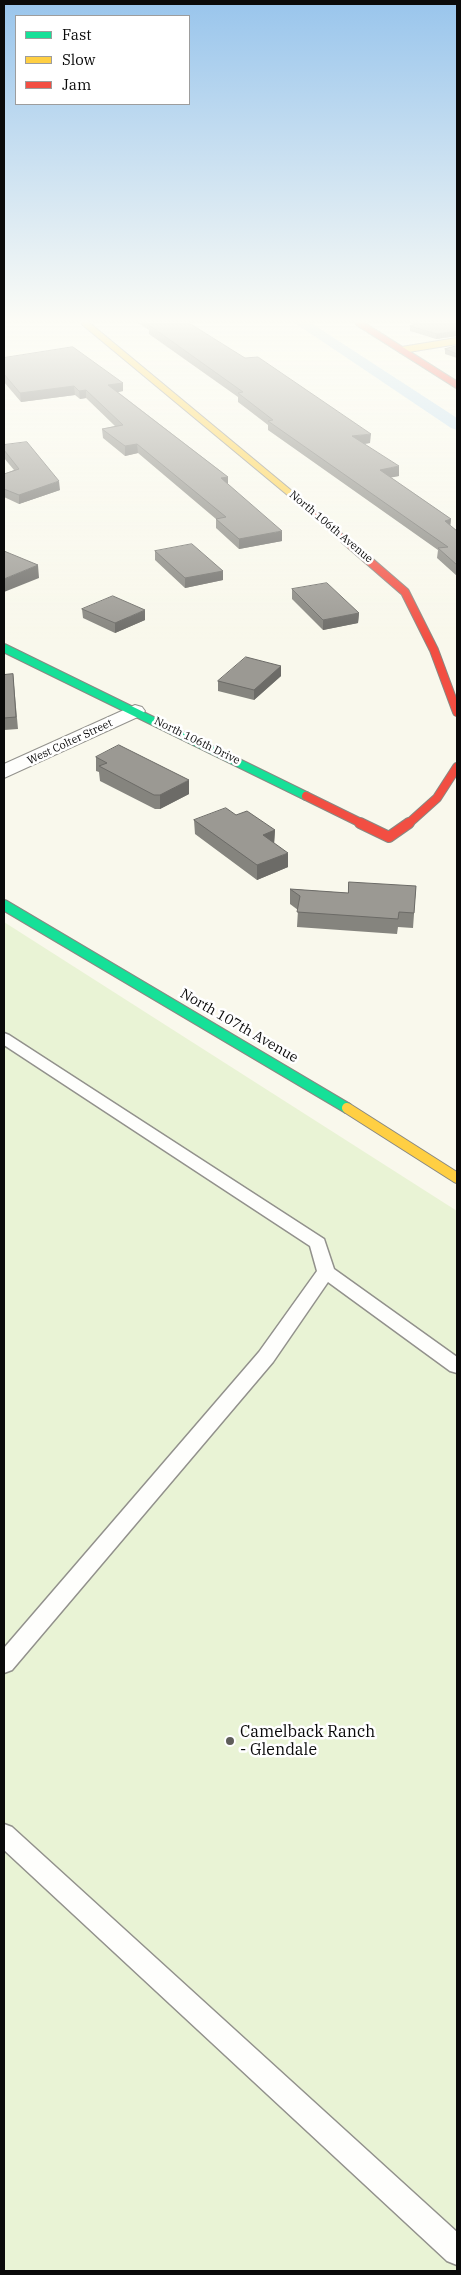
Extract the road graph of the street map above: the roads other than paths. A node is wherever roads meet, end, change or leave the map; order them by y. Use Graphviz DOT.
graph roads {
  1 [pos="212,429"];
  2 [pos="4,648"];
  3 [pos="135,711"];
  4 [pos="457,712"];
  5 [pos="457,768"];
  6 [pos="4,772"];
  7 [pos="4,905"];
  8 [pos="4,1038"];
  9 [pos="457,1178"];
  10 [pos="326,1272"];
  11 [pos="457,1366"];
  12 [pos="4,1663"];
  13 [pos="4,1835"];
  14 [pos="457,2251"];
  1 -- 4 [label="street, North 106th Avenue"];
  2 -- 3 [label="street, North 106th Drive"];
  3 -- 5 [label="street, North 106th Drive"];
  3 -- 6 [label="street, West Colter Street"];
  7 -- 9 [label="street, North 107th Avenue"];
  8 -- 10 [label="lane"];
  10 -- 11 [label="lane"];
  10 -- 12 [label="lane"];
  13 -- 14 [label="lane"];
}
